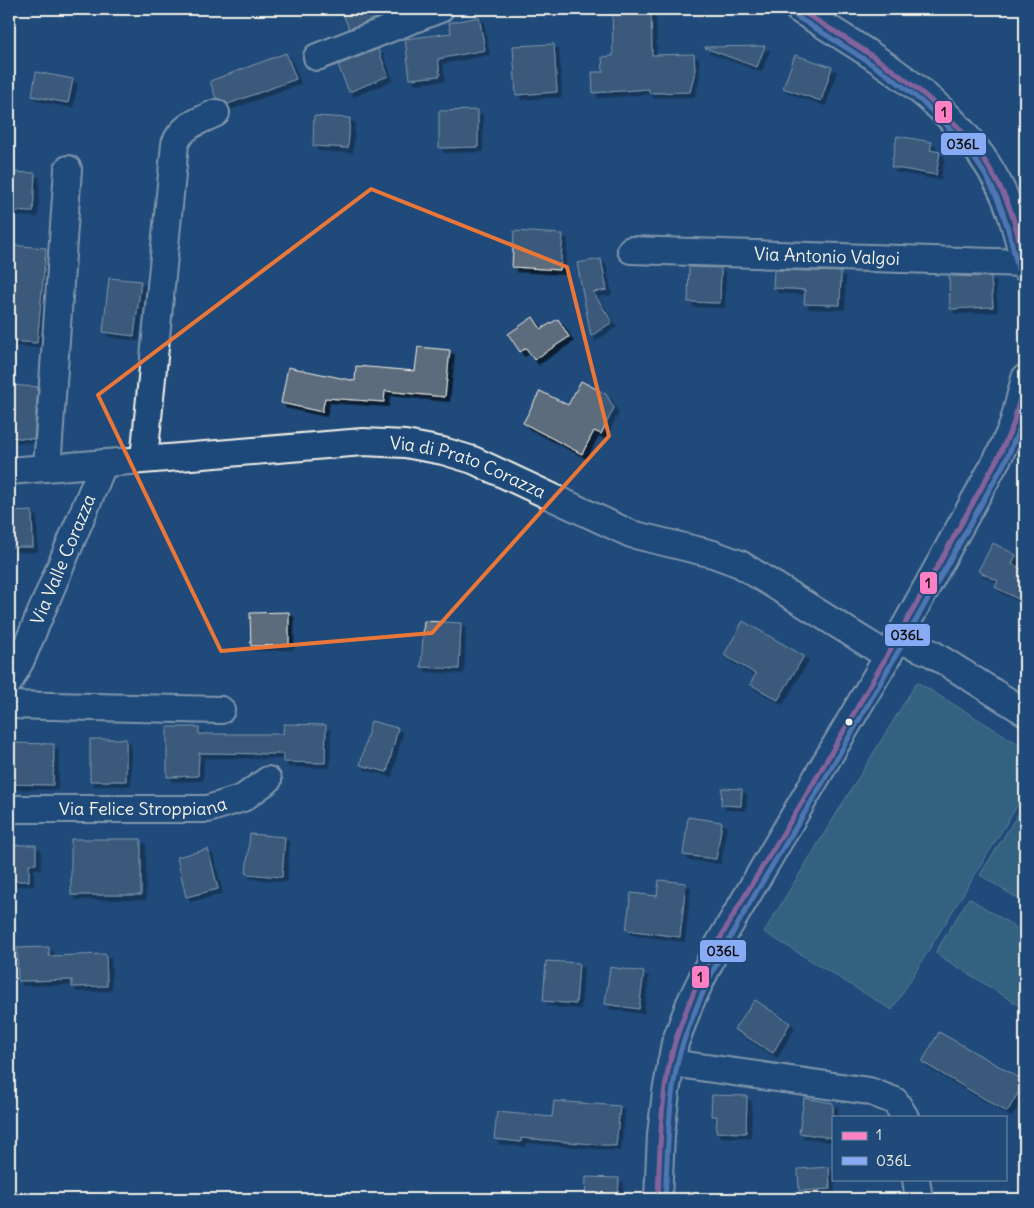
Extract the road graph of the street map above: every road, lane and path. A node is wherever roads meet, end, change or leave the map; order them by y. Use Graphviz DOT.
graph roads {
  1 [pos="440,9"];
  2 [pos="798,9"];
  3 [pos="317,57"];
  4 [pos="216,113"];
  5 [pos="68,169"];
  6 [pos="632,250"];
  7 [pos="1025,266"];
  8 [pos="1025,378"];
  9 [pos="144,460"];
  10 [pos="104,463"];
  11 [pos="47,468"];
  12 [pos="9,471"];
  13 [pos="893,647"];
  14 [pos="15,660"];
  15 [pos="9,682"];
  16 [pos="9,705"];
  17 [pos="221,710"];
  18 [pos="1025,712"];
  19 [pos="268,780"];
  20 [pos="9,809"];
  21 [pos="671,1063"];
  22 [pos="900,1109"];
  23 [pos="916,1180"];
  24 [pos="658,1199"];
  25 [pos="919,1199"];
  1 -- 3 [label="street"];
  2 -- 7 [label="street"];
  4 -- 9 [label="street"];
  5 -- 11 [label="street"];
  6 -- 7 [label="street, Via Antonio Valgoi"];
  8 -- 13 [label="street"];
  9 -- 10 [label="street, Via di Prato Corazza"];
  9 -- 13 [label="street, Via di Prato Corazza"];
  10 -- 11 [label="street, Via di Prato Corazza"];
  10 -- 14 [label="street, Via Valle Corazza"];
  11 -- 12 [label="street, Via di Prato Corazza"];
  13 -- 18 [label="street, Via di Prato Corazza"];
  13 -- 21 [label="street"];
  14 -- 15 [label="street, Via Valle Corazza"];
  16 -- 17 [label="street"];
  19 -- 20 [label="street, Via Felice Stroppiana"];
  21 -- 22 [label="street"];
  21 -- 24 [label="street"];
  23 -- 25 [label="street"];
}
